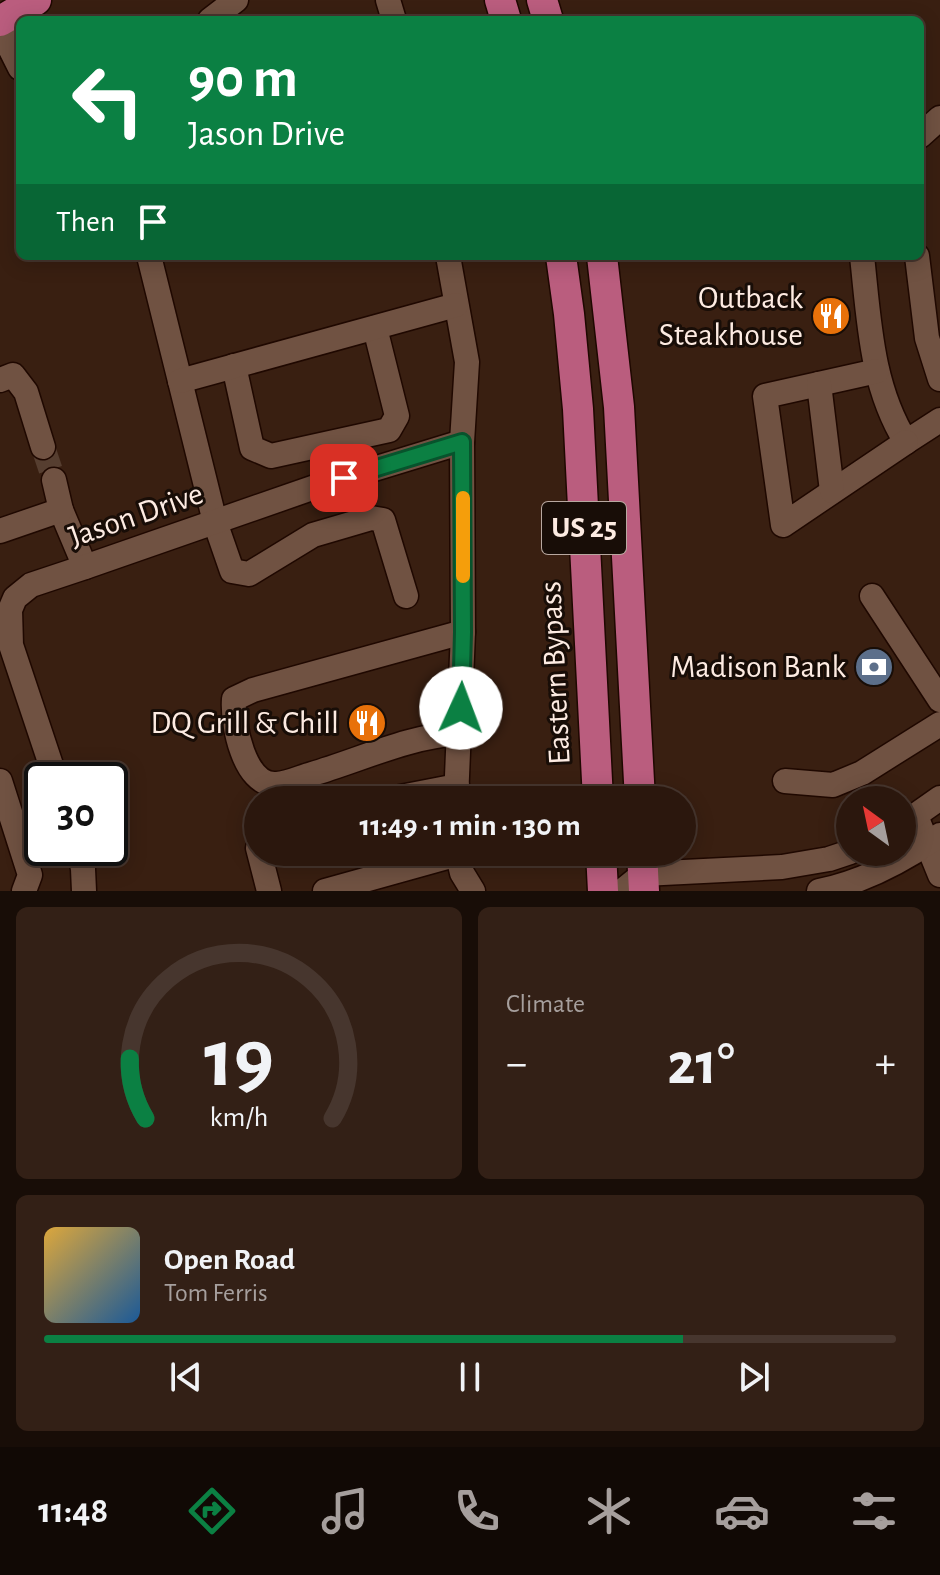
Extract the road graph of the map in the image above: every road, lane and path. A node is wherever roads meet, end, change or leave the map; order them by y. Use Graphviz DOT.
graph roads {
  1 [pos="36,0"];
  2 [pos="0,21"];
  3 [pos="0,28"];
  4 [pos="16,60"];
  5 [pos="940,118"];
  6 [pos="924,132"];
  7 [pos="150,260"];
  8 [pos="449,260"];
  9 [pos="562,260"];
  10 [pos="602,260"];
  11 [pos="862,260"];
  12 [pos="917,260"];
  13 [pos="456,305"];
  14 [pos="375,328"];
  15 [pos="234,366"];
  16 [pos="877,371"];
  17 [pos="940,379"];
  18 [pos="0,380"];
  19 [pos="180,381"];
  20 [pos="819,384"];
  21 [pos="940,420"];
  22 [pos="462,442"];
  23 [pos="906,442"];
  24 [pos="43,447"];
  25 [pos="54,480"];
  26 [pos="832,491"];
  27 [pos="61,510"];
  28 [pos="215,522"];
  29 [pos="0,531"];
  30 [pos="85,567"];
  31 [pos="406,596"];
  32 [pos="872,596"];
  33 [pos="7,599"];
  34 [pos="463,632"];
  35 [pos="940,700"];
  36 [pos="940,724"];
  37 [pos="460,733"];
  38 [pos="50,762"];
  39 [pos="0,781"];
  40 [pos="785,781"];
  41 [pos="456,786"];
  42 [pos="597,786"];
  43 [pos="639,786"];
  44 [pos="940,798"];
  45 [pos="916,815"];
  46 [pos="916,825"];
  47 [pos="935,839"];
  48 [pos="836,856"];
  49 [pos="81,866"];
  50 [pos="263,866"];
  51 [pos="412,866"];
  52 [pos="461,866"];
  53 [pos="602,866"];
  54 [pos="940,875"];
  55 [pos="638,877"];
  56 [pos="758,880"];
  57 [pos="24,891"];
  58 [pos="84,891"];
  59 [pos="269,891"];
  60 [pos="325,891"];
  61 [pos="473,891"];
  62 [pos="603,891"];
  63 [pos="819,891"];
  1 -- 2 [label="main road"];
  3 -- 4 [label="street"];
  5 -- 6 [label="street"];
  7 -- 19 [label="street"];
  8 -- 13 [label="street"];
  9 -- 42 [label="main road, Eastern Bypass / US 25"];
  10 -- 43 [label="main road, US 25"];
  11 -- 16 [label="street"];
  12 -- 17 [label="street"];
  13 -- 14 [label="street"];
  13 -- 22 [label="street"];
  14 -- 15 [label="street"];
  14 -- 15 [label="street"];
  15 -- 19 [label="street"];
  16 -- 20 [label="street"];
  16 -- 23 [label="street"];
  18 -- 24 [label="street"];
  19 -- 28 [label="street"];
  20 -- 26 [label="street"];
  20 -- 26 [label="street"];
  21 -- 23 [label="street"];
  22 -- 28 [label="street, Jason Drive"];
  22 -- 34 [label="street"];
  23 -- 26 [label="street"];
  25 -- 27 [label="street"];
  27 -- 29 [label="street"];
  27 -- 30 [label="street"];
  28 -- 30 [label="street, Jason Drive"];
  28 -- 31 [label="street"];
  30 -- 33 [label="street, Jason Drive"];
  32 -- 35 [label="street"];
  33 -- 38 [label="street, Jason Drive"];
  34 -- 37 [label="street"];
  34 -- 37 [label="street"];
  36 -- 40 [label="street"];
  37 -- 41 [label="street"];
  39 -- 57 [label="street"];
  44 -- 45 [label="street"];
  46 -- 47 [label="street"];
  47 -- 54 [label="street"];
  47 -- 63 [label="street"];
  48 -- 56 [label="street"];
  49 -- 58 [label="street"];
  50 -- 59 [label="street"];
  51 -- 60 [label="street"];
  52 -- 61 [label="street"];
  53 -- 62 [label="main road"];
  55 -- 56 [label="street"];
}
